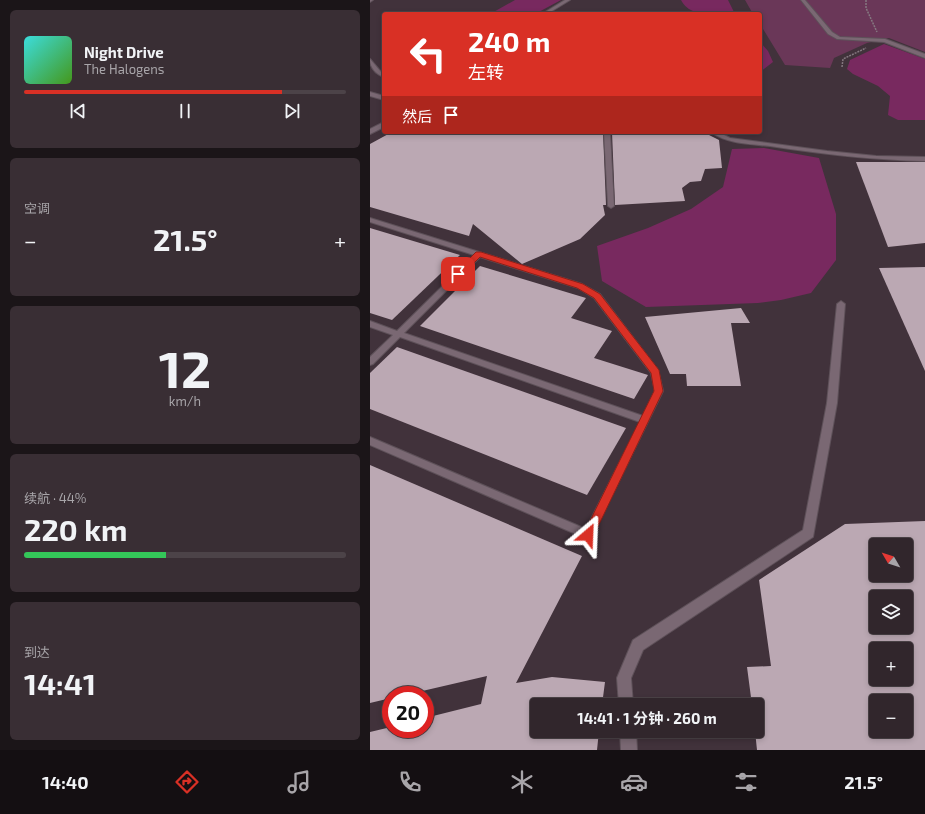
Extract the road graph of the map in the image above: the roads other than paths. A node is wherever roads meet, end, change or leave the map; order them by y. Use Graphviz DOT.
graph roads {
  1 [pos="568,0"];
  2 [pos="803,0"];
  3 [pos="548,12"];
  4 [pos="925,56"];
  5 [pos="370,61"];
  6 [pos="382,74"];
  7 [pos="370,94"];
  8 [pos="382,97"];
  9 [pos="382,125"];
  10 [pos="370,132"];
  11 [pos="607,134"];
  12 [pos="718,134"];
  13 [pos="925,159"];
  14 [pos="611,206"];
  15 [pos="370,220"];
  16 [pos="478,254"];
  17 [pos="841,304"];
  18 [pos="370,324"];
  19 [pos="398,334"];
  20 [pos="370,362"];
  21 [pos="645,420"];
  22 [pos="370,441"];
  23 [pos="625,698"];
  24 [pos="628,738"];
  25 [pos="629,750"];
  1 -- 3 [label="street"];
  2 -- 4 [label="street"];
  5 -- 6 [label="street"];
  7 -- 8 [label="street"];
  9 -- 10 [label="street"];
  11 -- 14 [label="lane"];
  12 -- 13 [label="lane"];
  15 -- 16 [label="lane"];
  16 -- 19 [label="lane"];
  16 -- 21 [label="lane"];
  17 -- 23 [label="street"];
  18 -- 19 [label="lane"];
  19 -- 20 [label="lane"];
  19 -- 21 [label="lane"];
  21 -- 22 [label="lane"];
  24 -- 25 [label="street"];
}
